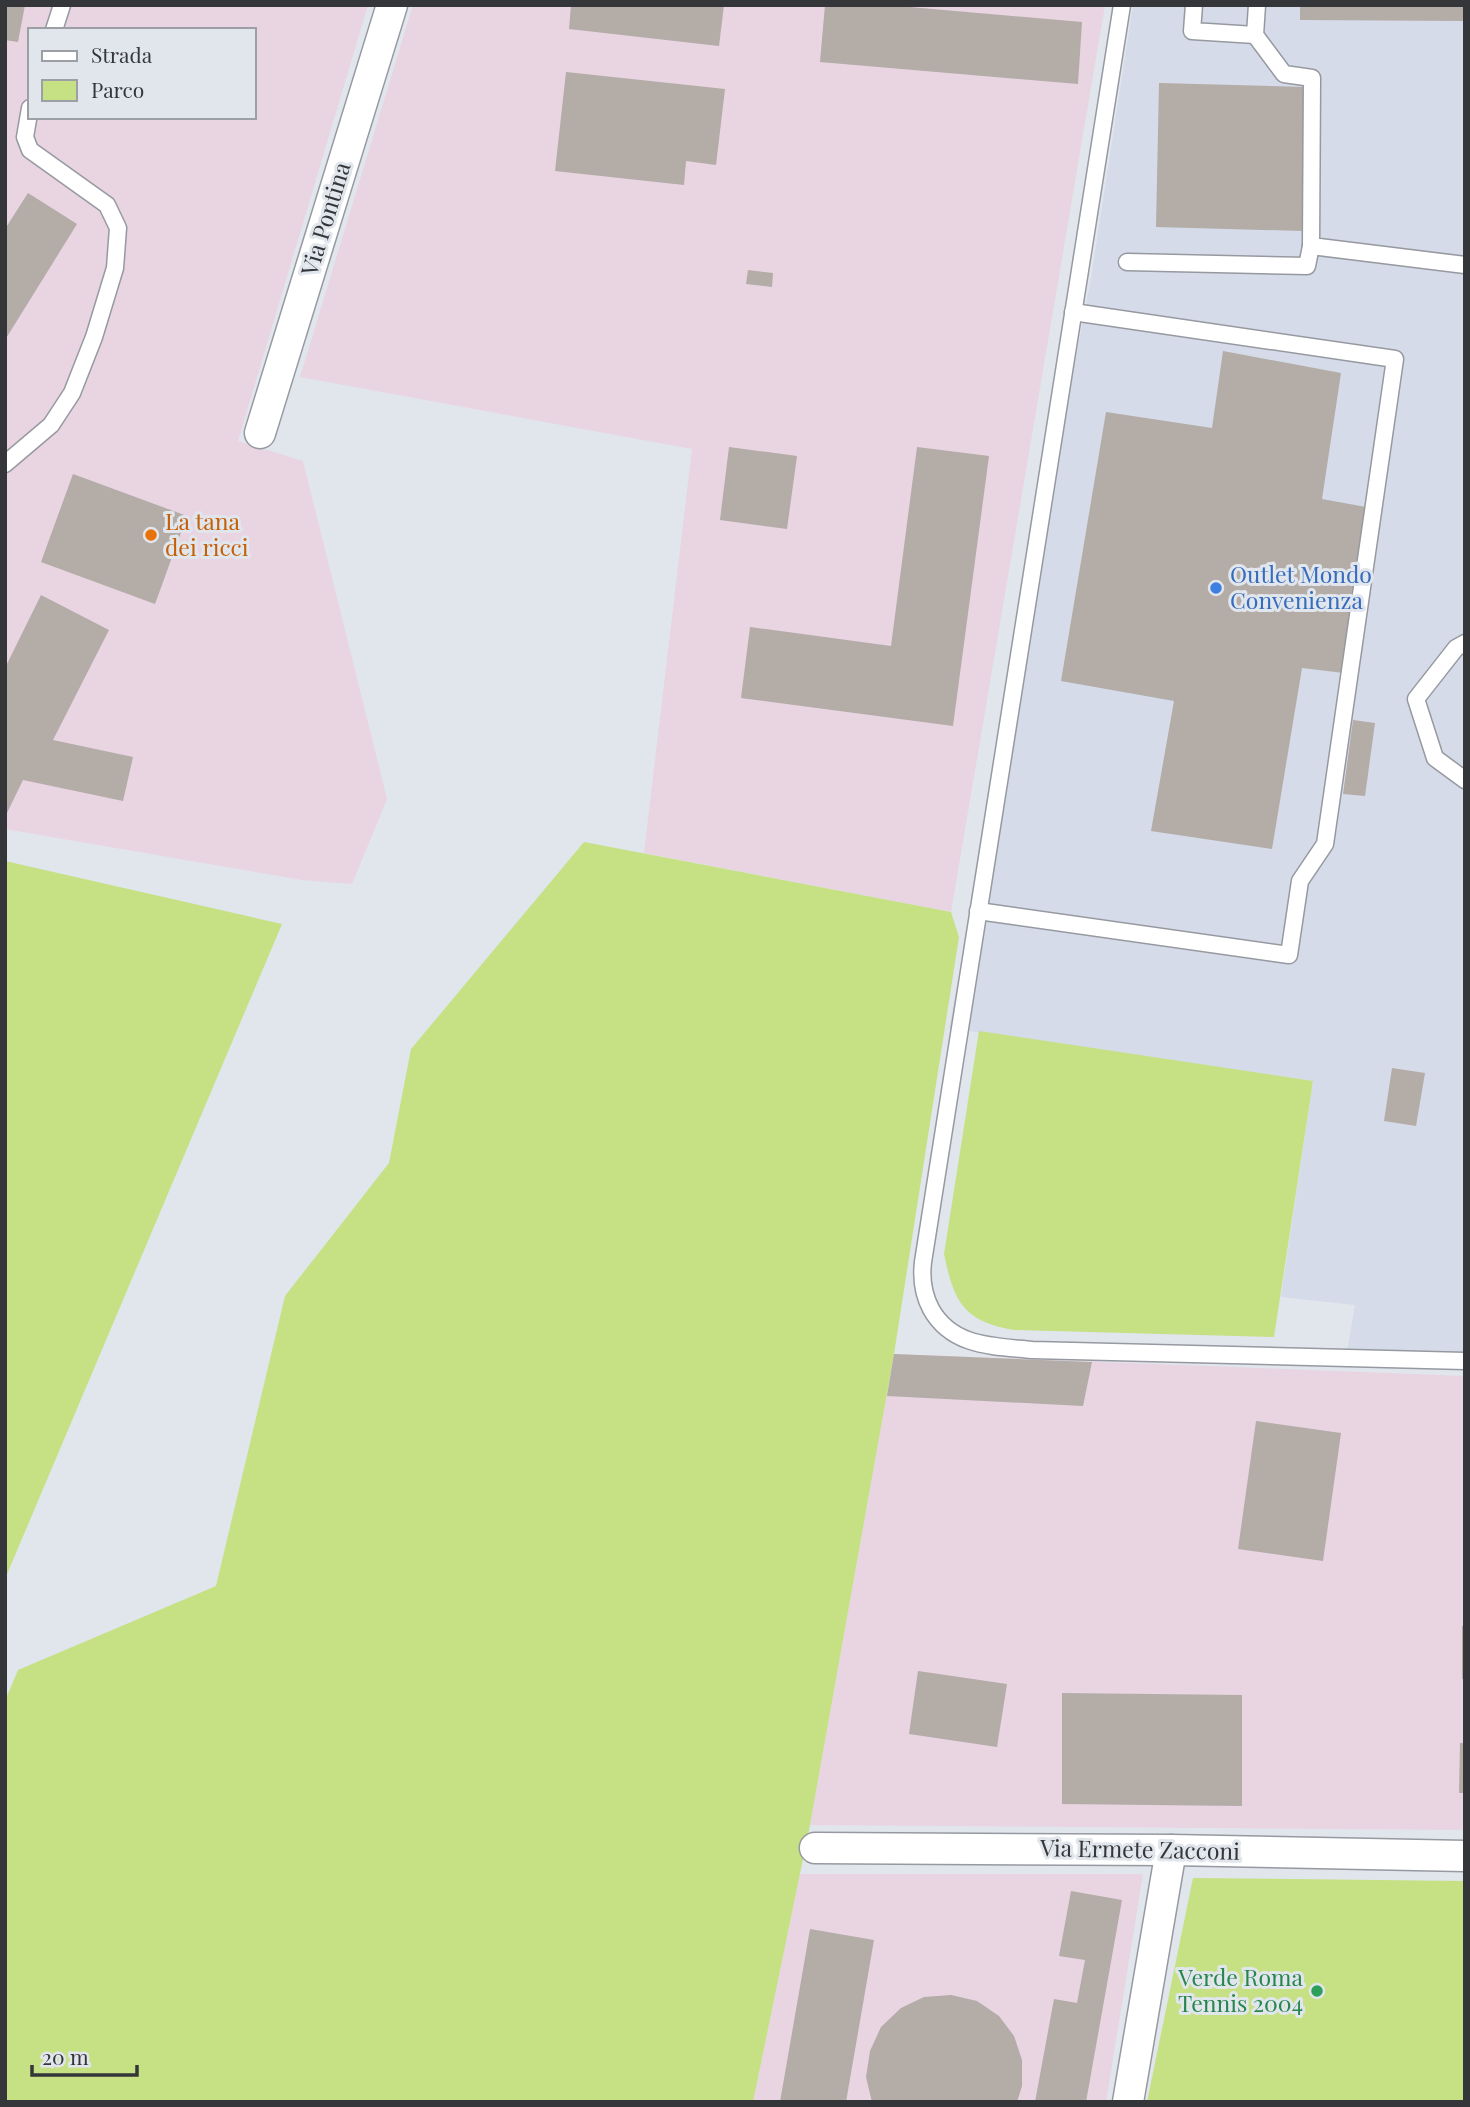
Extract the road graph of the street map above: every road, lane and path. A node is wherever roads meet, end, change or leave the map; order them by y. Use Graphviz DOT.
graph roads {
  1 [pos="62,5"];
  2 [pos="392,5"];
  3 [pos="1122,5"];
  4 [pos="1194,5"];
  5 [pos="1258,5"];
  6 [pos="55,28"];
  7 [pos="1255,35"];
  8 [pos="28,117"];
  9 [pos="1311,246"];
  10 [pos="1127,262"];
  11 [pos="1465,265"];
  12 [pos="1073,312"];
  13 [pos="260,433"];
  14 [pos="5,464"];
  15 [pos="1465,643"];
  16 [pos="1465,780"];
  17 [pos="978,911"];
  18 [pos="1465,1361"];
  19 [pos="814,1848"];
  20 [pos="1171,1850"];
  21 [pos="1465,1856"];
  22 [pos="1128,2102"];
  1 -- 6 [label="lane"];
  2 -- 13 [label="street, Via Pontina"];
  3 -- 12 [label="lane"];
  4 -- 7 [label="lane"];
  5 -- 7 [label="lane"];
  7 -- 9 [label="lane"];
  8 -- 14 [label="lane"];
  9 -- 10 [label="lane"];
  9 -- 11 [label="lane"];
  12 -- 17 [label="lane"];
  12 -- 17 [label="lane"];
  15 -- 16 [label="lane"];
  17 -- 18 [label="lane"];
  19 -- 20 [label="street, Via Ermete Zacconi"];
  20 -- 21 [label="street, Via Ermete Zacconi"];
  20 -- 22 [label="street"];
}
